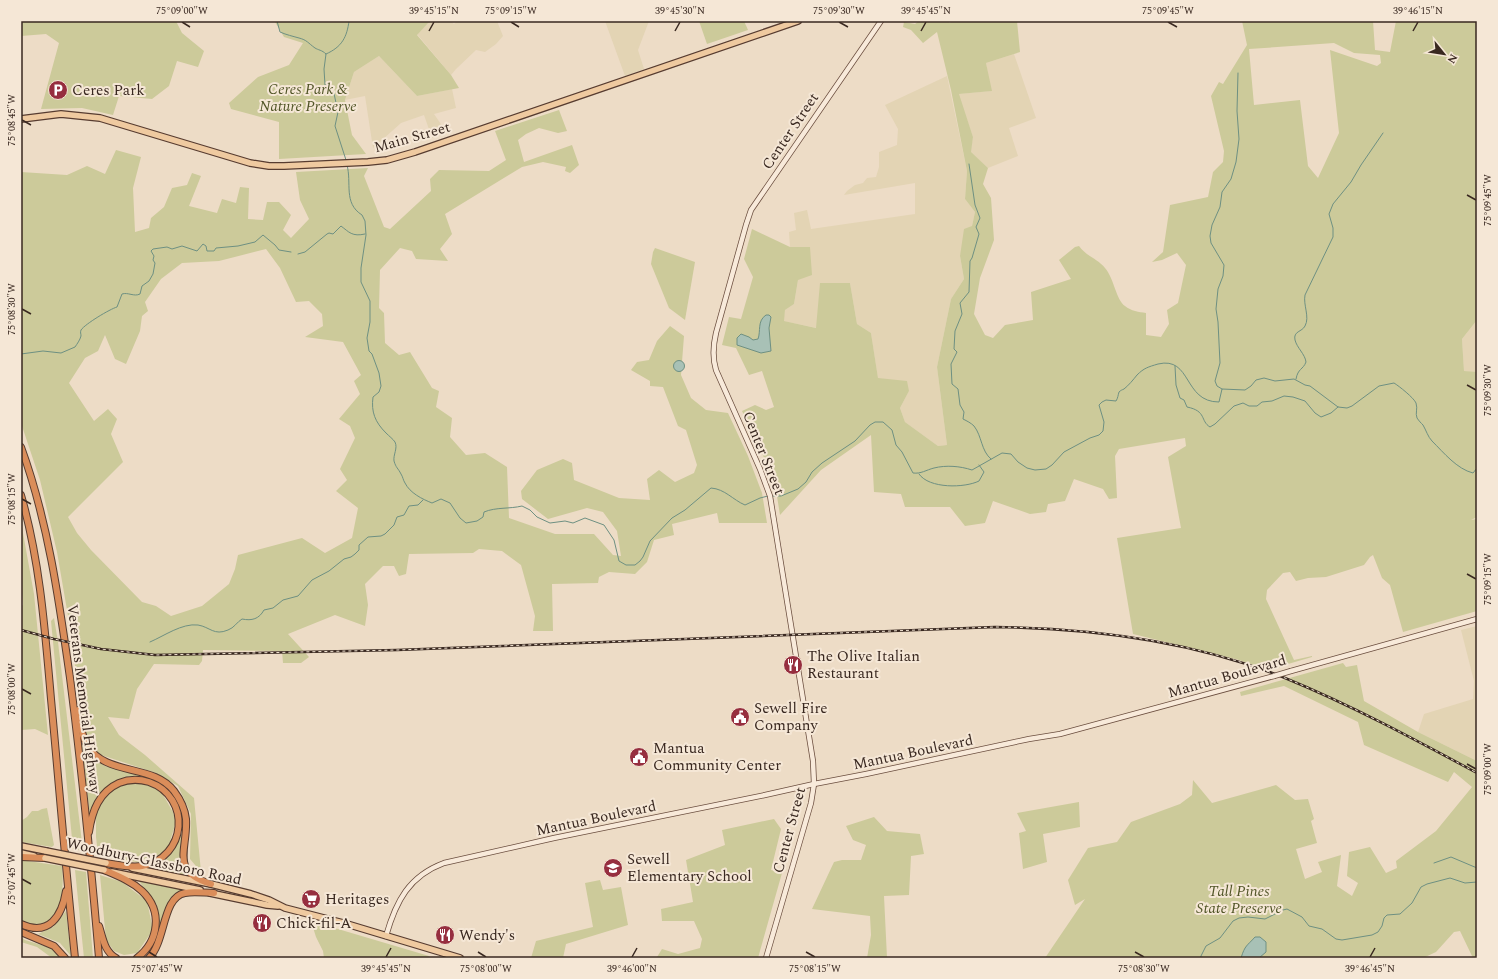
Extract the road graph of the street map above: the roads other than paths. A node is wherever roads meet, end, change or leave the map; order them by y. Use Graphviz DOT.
graph roads {
  1 [pos="798,21"];
  2 [pos="881,21"];
  3 [pos="21,119"];
  4 [pos="21,447"];
  5 [pos="21,495"];
  6 [pos="1477,619"];
  7 [pos="66,651"];
  8 [pos="814,784"];
  9 [pos="88,840"];
  10 [pos="21,846"];
  11 [pos="21,853"];
  12 [pos="21,857"];
  13 [pos="45,858"];
  14 [pos="106,863"];
  15 [pos="104,870"];
  16 [pos="66,872"];
  17 [pos="211,884"];
  18 [pos="214,893"];
  19 [pos="279,906"];
  20 [pos="95,914"];
  21 [pos="21,924"];
  22 [pos="21,932"];
  23 [pos="386,936"];
  24 [pos="65,958"];
  25 [pos="75,958"];
  26 [pos="99,958"];
  27 [pos="116,958"];
  28 [pos="137,958"];
  29 [pos="150,958"];
  30 [pos="460,958"];
  31 [pos="766,958"];
  1 -- 3 [label="main road, Main Street"];
  2 -- 8 [label="main road, Center Street"];
  4 -- 7 [label="highway, Veterans Memorial Highway"];
  5 -- 16 [label="highway, Veterans Memorial Highway"];
  6 -- 8 [label="main road, Mantua Boulevard, bridge"];
  7 -- 9 [label="highway, Veterans Memorial Highway"];
  7 -- 17 [label="highway"];
  8 -- 23 [label="main road, Mantua Boulevard"];
  8 -- 31 [label="main road, Center Street"];
  9 -- 14 [label="highway"];
  9 -- 20 [label="highway, Veterans Memorial Highway"];
  10 -- 14 [label="main road, Woodbury-Glassboro Road, bridge"];
  11 -- 13 [label="main road, Woodbury-Glassboro Road"];
  12 -- 13 [label="highway"];
  13 -- 15 [label="main road, Woodbury-Glassboro Road, bridge"];
  14 -- 17 [label="main road, Woodbury-Glassboro Road"];
  15 -- 18 [label="main road, Woodbury-Glassboro Road"];
  15 -- 28 [label="highway"];
  16 -- 21 [label="highway"];
  16 -- 25 [label="highway, Veterans Memorial Highway"];
  17 -- 19 [label="main road, Woodbury-Glassboro Road"];
  18 -- 19 [label="main road, Woodbury-Glassboro Road"];
  18 -- 29 [label="highway"];
  19 -- 23 [label="main road, Woodbury-Glassboro Road"];
  20 -- 26 [label="highway, Veterans Memorial Highway"];
  20 -- 27 [label="highway"];
  22 -- 24 [label="highway"];
  23 -- 30 [label="main road, Woodbury-Glassboro Road"];
}
